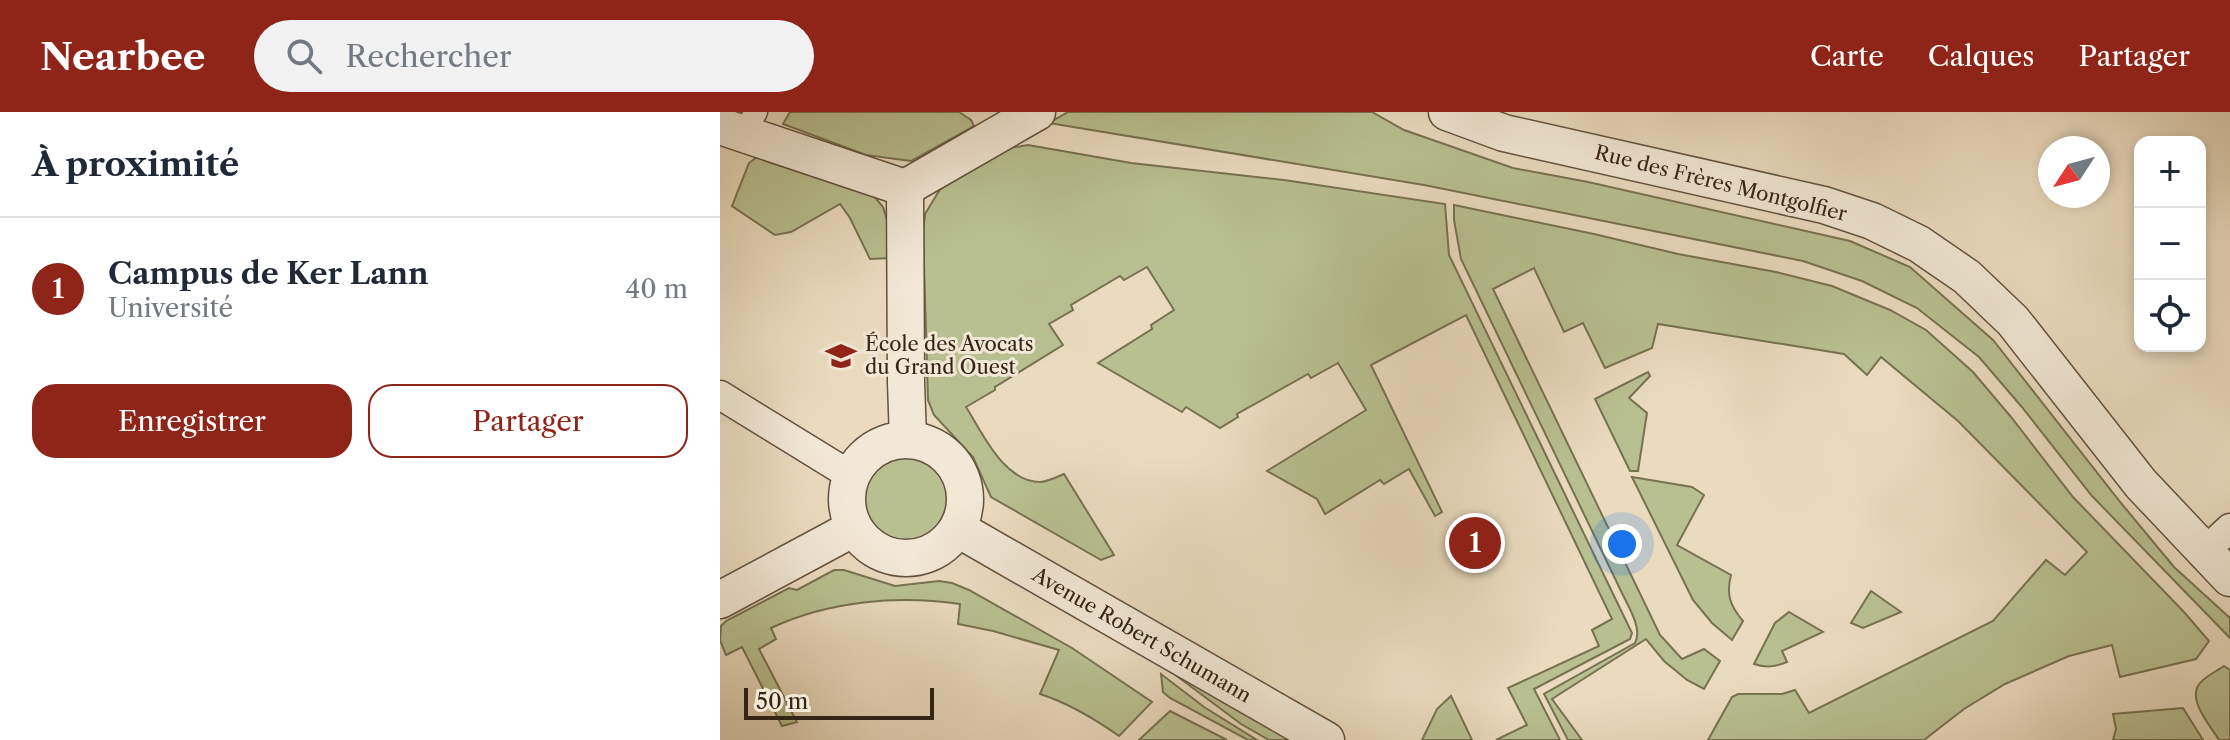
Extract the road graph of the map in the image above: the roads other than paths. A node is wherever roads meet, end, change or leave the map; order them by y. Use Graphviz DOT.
graph roads {
  1 [pos="1037,112"];
  2 [pos="1447,112"];
  3 [pos="740,124"];
  4 [pos="905,188"];
  5 [pos="720,395"];
  6 [pos="908,439"];
  7 [pos="850,475"];
  8 [pos="854,528"];
  9 [pos="2230,528"];
  10 [pos="958,529"];
  11 [pos="2204,552"];
  12 [pos="2230,578"];
  13 [pos="720,600"];
  14 [pos="1326,740"];
  1 -- 4 [label="street"];
  2 -- 11 [label="street, Rue des Frères Montgolfier"];
  3 -- 4 [label="street"];
  4 -- 6 [label="street"];
  5 -- 7 [label="street"];
  6 -- 7 [label="street"];
  6 -- 10 [label="street"];
  7 -- 8 [label="street"];
  8 -- 10 [label="street"];
  8 -- 13 [label="street"];
  9 -- 11 [label="street"];
  10 -- 14 [label="street, Avenue Robert Schumann"];
  11 -- 12 [label="street, Rue des Frères Montgolfier"];
}
